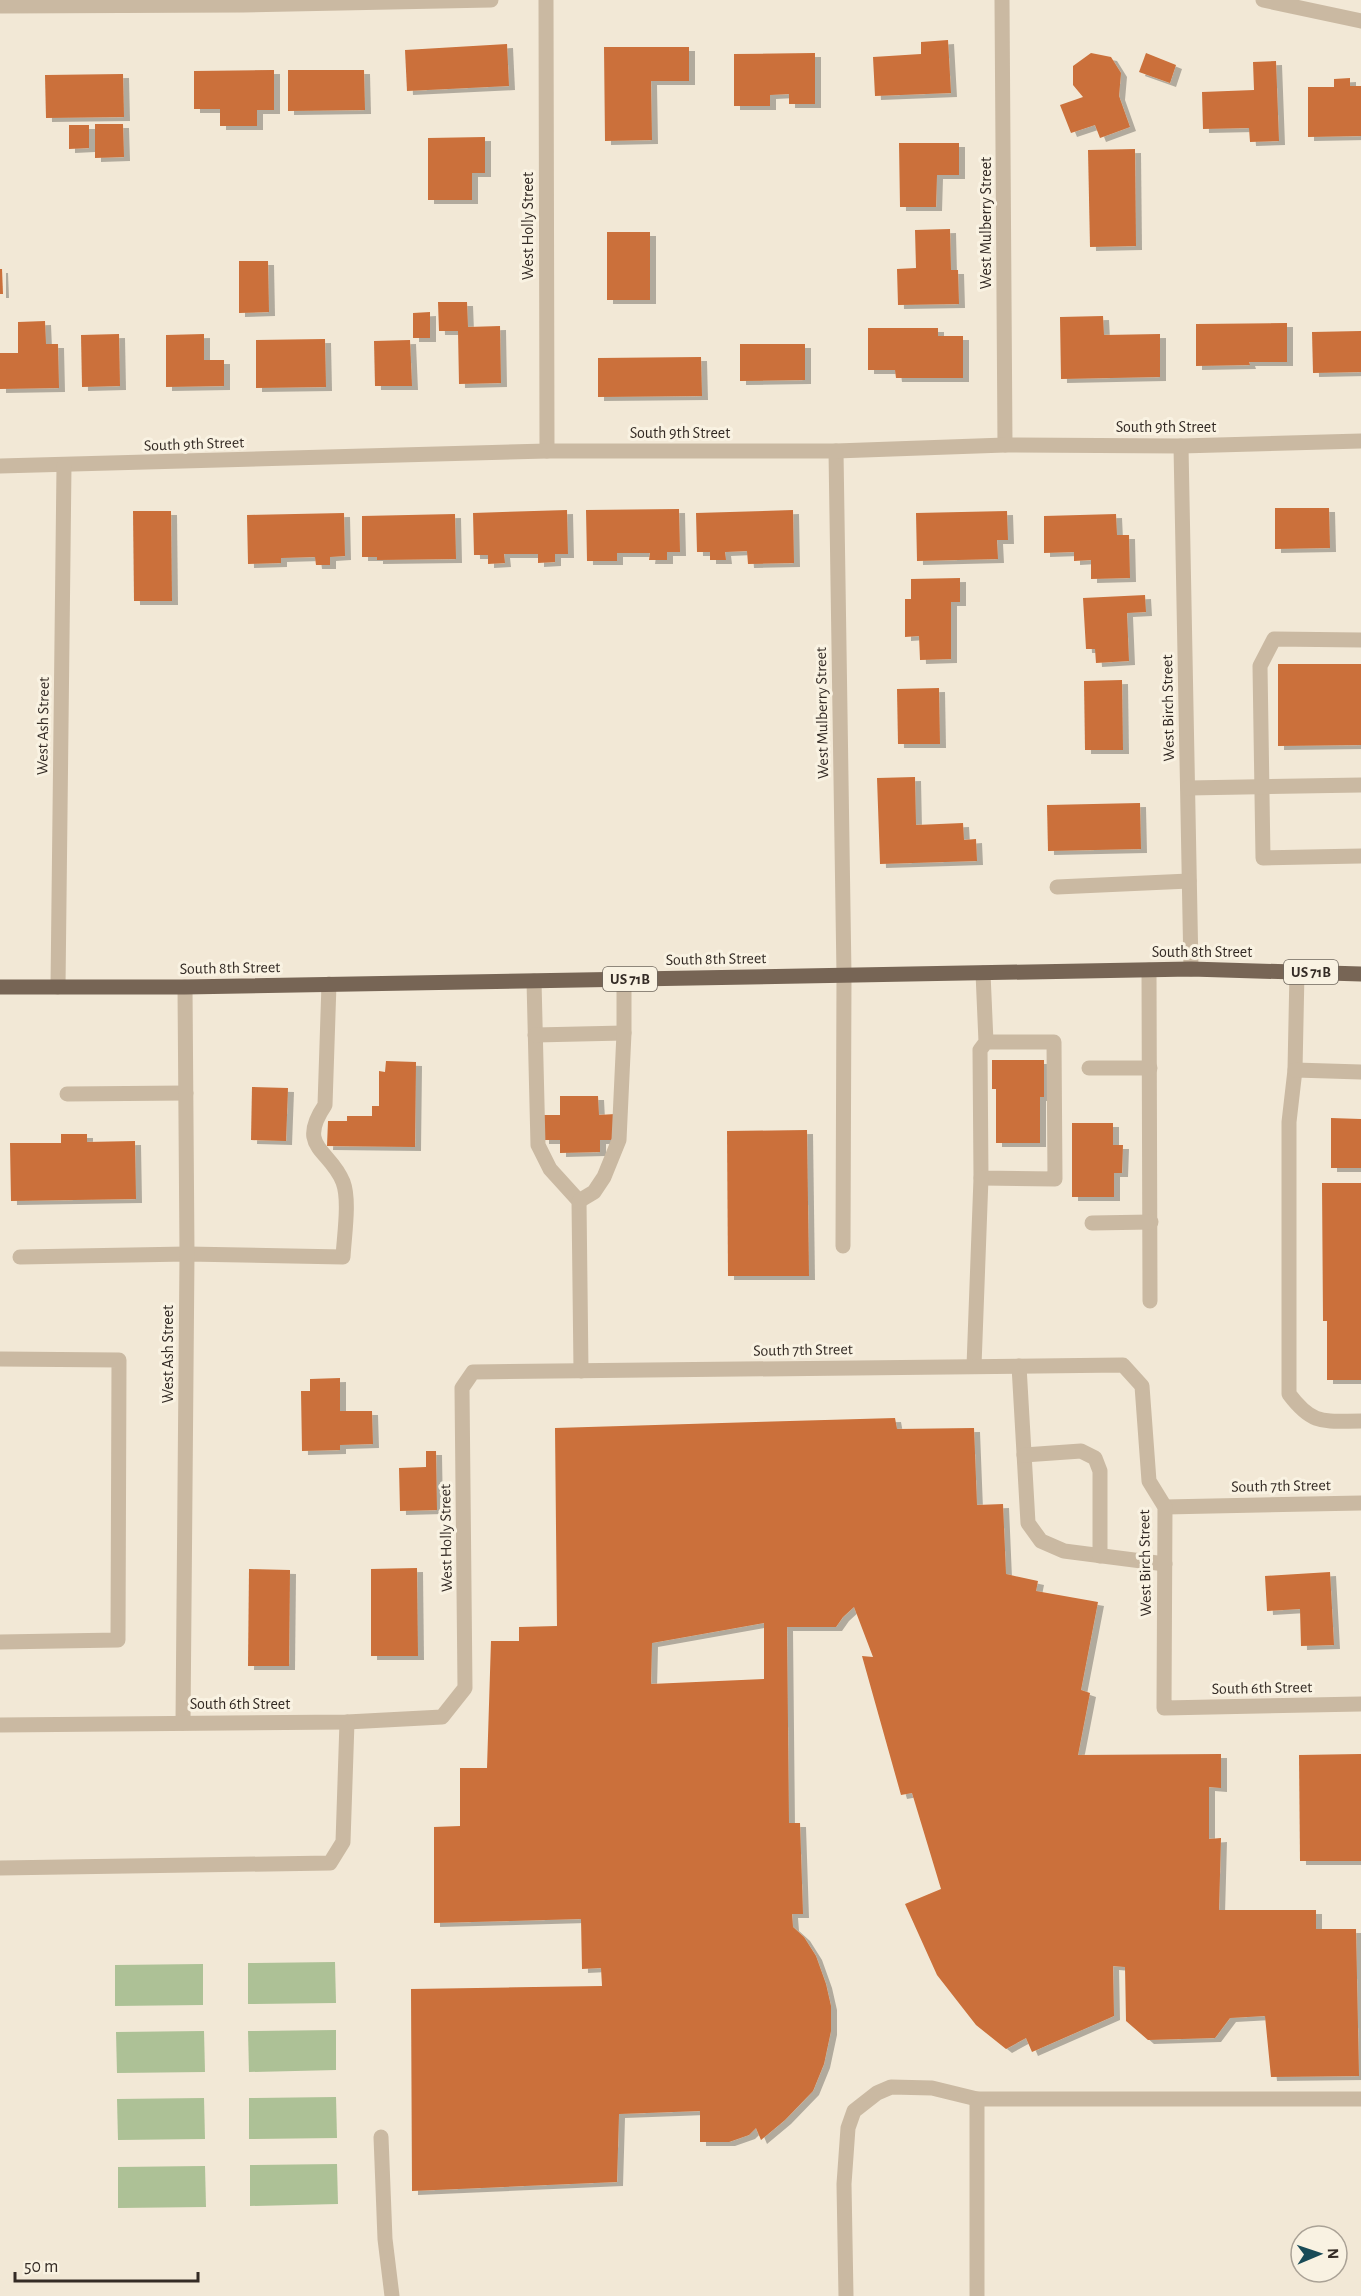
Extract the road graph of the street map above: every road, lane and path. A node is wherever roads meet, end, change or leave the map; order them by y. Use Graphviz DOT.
graph roads {
  1 [pos="491,0"];
  2 [pos="546,0"];
  3 [pos="1002,0"];
  4 [pos="1263,0"];
  5 [pos="243,3"];
  6 [pos="0,6"];
  7 [pos="1361,21"];
  8 [pos="1361,441"];
  9 [pos="1005,445"];
  10 [pos="1181,446"];
  11 [pos="547,451"];
  12 [pos="836,451"];
  13 [pos="0,466"];
  14 [pos="64,466"];
  15 [pos="1361,640"];
  16 [pos="1361,785"];
  17 [pos="1262,787"];
  18 [pos="1188,788"];
  19 [pos="1361,856"];
  20 [pos="1189,881"];
  21 [pos="1057,887"];
  22 [pos="1191,969"];
  23 [pos="1149,970"];
  24 [pos="1297,972"];
  25 [pos="983,973"];
  26 [pos="1361,974"];
  27 [pos="844,975"];
  28 [pos="624,979"];
  29 [pos="534,981"];
  30 [pos="329,984"];
  31 [pos="0,987"];
  32 [pos="58,987"];
  33 [pos="185,987"];
  34 [pos="624,1033"];
  35 [pos="535,1035"];
  36 [pos="986,1042"];
  37 [pos="1089,1068"];
  38 [pos="1150,1068"];
  39 [pos="1294,1070"];
  40 [pos="1361,1072"];
  41 [pos="186,1093"];
  42 [pos="67,1094"];
  43 [pos="981,1178"];
  44 [pos="579,1201"];
  45 [pos="1151,1222"];
  46 [pos="1092,1223"];
  47 [pos="843,1246"];
  48 [pos="187,1254"];
  49 [pos="20,1257"];
  50 [pos="1150,1301"];
  51 [pos="0,1359"];
  52 [pos="974,1366"];
  53 [pos="1019,1366"];
  54 [pos="581,1371"];
  55 [pos="1142,1386"];
  56 [pos="462,1388"];
  57 [pos="1361,1421"];
  58 [pos="1024,1455"];
  59 [pos="1361,1503"];
  60 [pos="1165,1507"];
  61 [pos="1100,1556"];
  62 [pos="1165,1564"];
  63 [pos="0,1642"];
  64 [pos="465,1688"];
  65 [pos="1361,1704"];
  66 [pos="1164,1708"];
  67 [pos="183,1722"];
  68 [pos="347,1722"];
  69 [pos="0,1725"];
  70 [pos="0,1868"];
  71 [pos="977,2099"];
  72 [pos="1361,2099"];
  73 [pos="381,2137"];
  74 [pos="392,2296"];
  75 [pos="846,2296"];
  76 [pos="977,2296"];
  1 -- 5 [label="street"];
  2 -- 11 [label="street, West Holly Street"];
  3 -- 9 [label="street, West Mulberry Street"];
  4 -- 7 [label="street"];
  5 -- 6 [label="street"];
  8 -- 10 [label="street, South 9th Street"];
  9 -- 10 [label="street, South 9th Street"];
  9 -- 12 [label="street, South 9th Street"];
  10 -- 18 [label="street, West Birch Street"];
  11 -- 12 [label="street, South 9th Street"];
  11 -- 14 [label="street, South 9th Street"];
  12 -- 27 [label="street, West Mulberry Street"];
  13 -- 14 [label="street, South 9th Street"];
  14 -- 32 [label="street, West Ash Street"];
  15 -- 17 [label="street"];
  16 -- 17 [label="street"];
  17 -- 18 [label="street"];
  17 -- 19 [label="street"];
  18 -- 20 [label="street, West Birch Street"];
  20 -- 21 [label="street"];
  20 -- 22 [label="street, West Birch Street"];
  22 -- 23 [label="main road, South 8th Street / US 71B"];
  22 -- 24 [label="main road, South 8th Street / US 71B"];
  23 -- 25 [label="main road, South 8th Street / US 71B"];
  23 -- 38 [label="street"];
  24 -- 26 [label="main road, South 8th Street / US 71B"];
  24 -- 39 [label="street"];
  25 -- 27 [label="main road, South 8th Street / US 71B"];
  25 -- 36 [label="street"];
  27 -- 28 [label="main road, South 8th Street / US 71B"];
  27 -- 47 [label="street, West Mulberry Street"];
  28 -- 29 [label="main road, South 8th Street / US 71B"];
  28 -- 34 [label="street"];
  29 -- 30 [label="main road, South 8th Street / US 71B"];
  29 -- 35 [label="street"];
  30 -- 33 [label="main road, South 8th Street / US 71B"];
  30 -- 48 [label="street"];
  31 -- 32 [label="main road, South 8th Street / US 71B"];
  32 -- 33 [label="main road, South 8th Street / US 71B"];
  33 -- 41 [label="street, West Ash Street"];
  34 -- 35 [label="street"];
  34 -- 44 [label="street"];
  35 -- 44 [label="street"];
  36 -- 43 [label="street"];
  36 -- 43 [label="street"];
  37 -- 38 [label="street"];
  38 -- 45 [label="street"];
  39 -- 40 [label="street"];
  39 -- 57 [label="street"];
  41 -- 42 [label="street"];
  41 -- 48 [label="street, West Ash Street"];
  43 -- 52 [label="street"];
  44 -- 54 [label="street"];
  45 -- 46 [label="street"];
  45 -- 50 [label="street"];
  48 -- 49 [label="street"];
  48 -- 67 [label="street, West Ash Street"];
  51 -- 63 [label="street"];
  52 -- 53 [label="street, South 7th Street"];
  52 -- 54 [label="street, South 7th Street"];
  53 -- 55 [label="street, South 7th Street"];
  53 -- 58 [label="street"];
  54 -- 56 [label="street, South 7th Street"];
  55 -- 60 [label="street, West Birch Street"];
  56 -- 64 [label="street, West Holly Street"];
  58 -- 61 [label="street"];
  58 -- 61 [label="street"];
  59 -- 60 [label="street, South 7th Street"];
  60 -- 62 [label="street, West Birch Street"];
  61 -- 62 [label="street"];
  62 -- 66 [label="street, West Birch Street"];
  64 -- 68 [label="street, South 6th Street"];
  65 -- 66 [label="street, South 6th Street"];
  67 -- 68 [label="street, South 6th Street"];
  67 -- 69 [label="street, South 6th Street"];
  68 -- 70 [label="street"];
  71 -- 72 [label="street"];
  71 -- 75 [label="street"];
  71 -- 76 [label="street"];
  73 -- 74 [label="street"];
}
